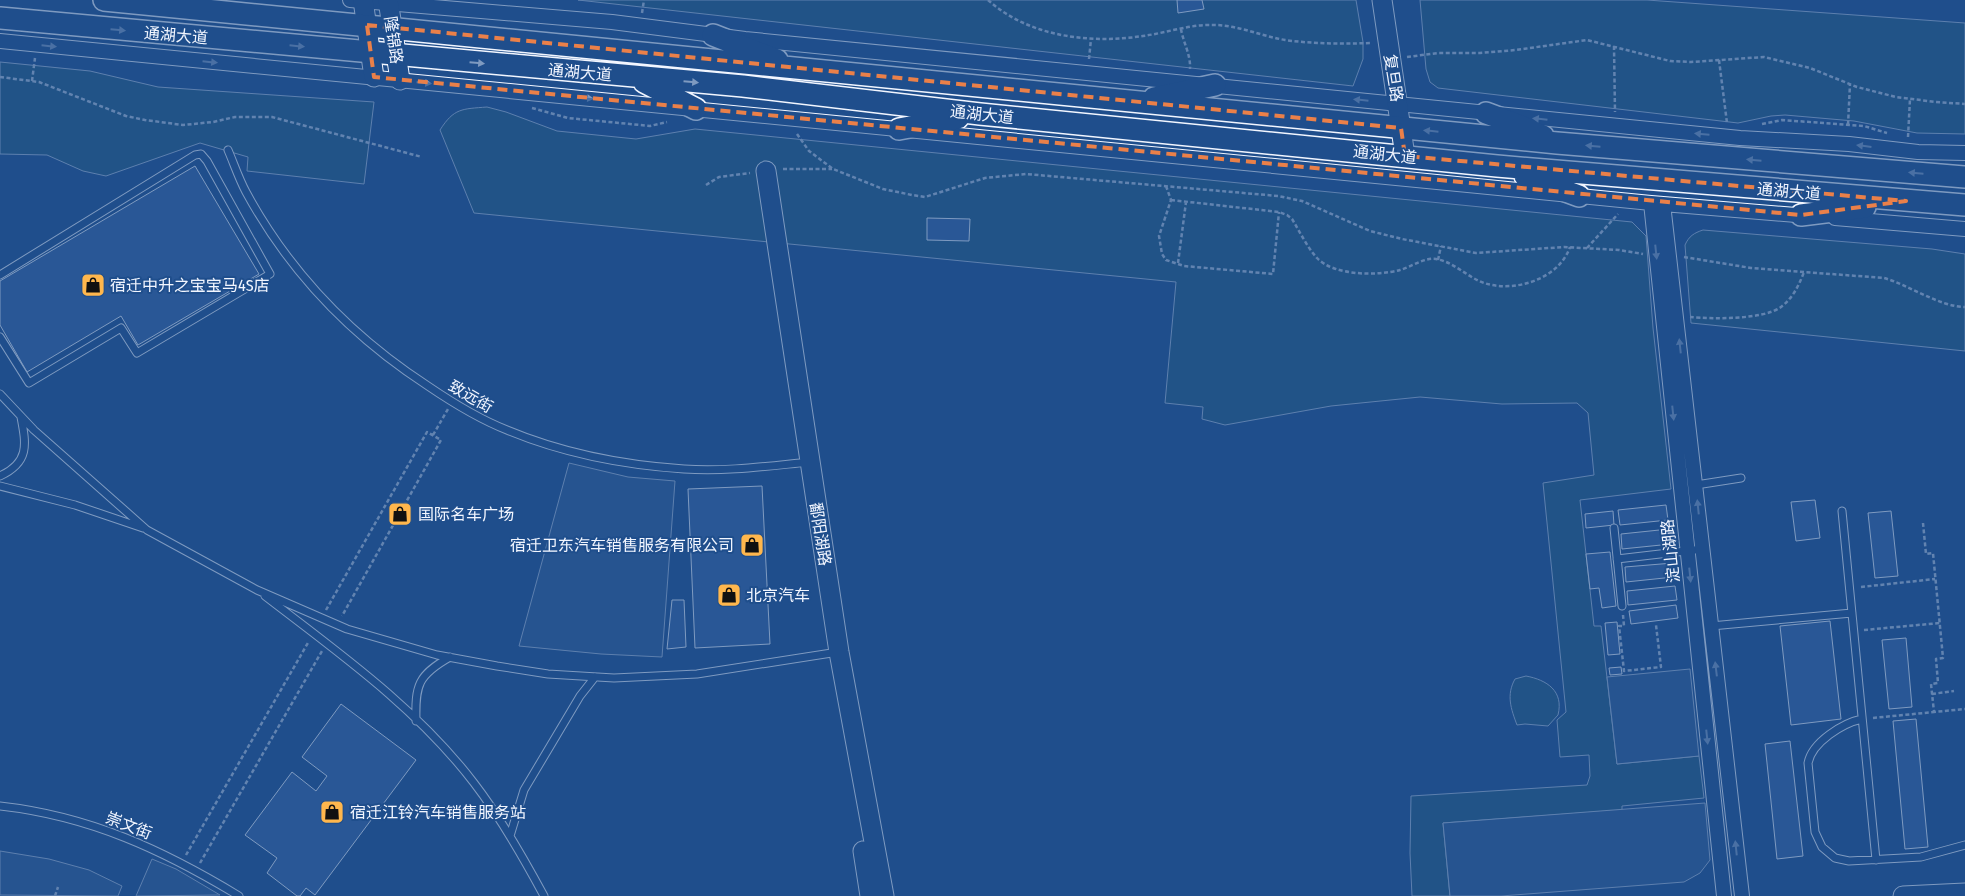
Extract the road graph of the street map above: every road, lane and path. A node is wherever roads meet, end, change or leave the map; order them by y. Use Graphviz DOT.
graph roads {
  1 [pos="104,0"];
  2 [pos="172,0"];
  3 [pos="359,0"];
  4 [pos="644,0"];
  5 [pos="988,0"];
  6 [pos="1382,0"];
  7 [pos="388,2"];
  8 [pos="146,4"];
  9 [pos="641,17"];
  10 [pos="0,18"];
  11 [pos="367,25"];
  12 [pos="392,28"];
  13 [pos="1181,29"];
  14 [pos="270,30"];
  15 [pos="713,35"];
  16 [pos="1092,39"];
  17 [pos="0,41"];
  18 [pos="1614,46"];
  19 [pos="1390,51"];
  20 [pos="36,52"];
  21 [pos="371,54"];
  22 [pos="397,56"];
  23 [pos="541,56"];
  24 [pos="1719,60"];
  25 [pos="1088,66"];
  26 [pos="803,70"];
  27 [pos="1190,76"];
  28 [pos="635,77"];
  29 [pos="0,78"];
  30 [pos="374,78"];
  31 [pos="400,80"];
  32 [pos="32,81"];
  33 [pos="1850,84"];
  34 [pos="1215,85"];
  35 [pos="1910,99"];
  36 [pos="1133,102"];
  37 [pos="1397,103"];
  38 [pos="1965,104"];
  39 [pos="696,109"];
  40 [pos="1486,113"];
  41 [pos="980,114"];
  42 [pos="1615,117"];
  43 [pos="1848,125"];
  44 [pos="1727,127"];
  45 [pos="1401,128"];
  46 [pos="899,129"];
  47 [pos="796,131"];
  48 [pos="1908,139"];
  49 [pos="1557,143"];
  50 [pos="228,150"];
  51 [pos="1965,154"];
  52 [pos="1405,156"];
  53 [pos="422,157"];
  54 [pos="1497,166"];
  55 [pos="761,172"];
  56 [pos="1965,177"];
  57 [pos="1166,186"];
  58 [pos="1579,196"];
  59 [pos="1171,200"];
  60 [pos="1906,201"];
  61 [pos="1186,202"];
  62 [pos="1657,204"];
  63 [pos="1942,204"];
  64 [pos="1965,205"];
  65 [pos="1279,212"];
  66 [pos="1619,212"];
  67 [pos="1965,212"];
  68 [pos="1801,215"];
  69 [pos="1965,229"];
  70 [pos="1441,246"];
  71 [pos="1570,247"];
  72 [pos="1587,248"];
  73 [pos="1663,256"];
  74 [pos="1438,260"];
  75 [pos="1178,263"];
  76 [pos="1804,272"];
  77 [pos="0,275"];
  78 [pos="1965,307"];
  79 [pos="1676,316"];
  80 [pos="0,337"];
  81 [pos="0,394"];
  82 [pos="452,401"];
  83 [pos="20,416"];
  84 [pos="433,436"];
  85 [pos="805,463"];
  86 [pos="0,476"];
  87 [pos="1741,478"];
  88 [pos="1696,485"];
  89 [pos="0,486"];
  90 [pos="1842,511"];
  91 [pos="1923,523"];
  92 [pos="1614,528"];
  93 [pos="147,530"];
  94 [pos="1703,549"];
  95 [pos="1688,551"];
  96 [pos="1617,559"];
  97 [pos="1935,579"];
  98 [pos="1849,588"];
  99 [pos="257,590"];
  100 [pos="1622,606"];
  101 [pos="1852,613"];
  102 [pos="322,618"];
  103 [pos="1940,623"];
  104 [pos="336,625"];
  105 [pos="1656,625"];
  106 [pos="1711,626"];
  107 [pos="1854,632"];
  108 [pos="313,633"];
  109 [pos="326,643"];
  110 [pos="834,653"];
  111 [pos="450,657"];
  112 [pos="595,677"];
  113 [pos="1954,691"];
  114 [pos="1932,694"];
  115 [pos="1965,709"];
  116 [pos="1934,712"];
  117 [pos="1862,719"];
  118 [pos="416,721"];
  119 [pos="0,806"];
  120 [pos="510,836"];
  121 [pos="1965,845"];
  122 [pos="1876,860"];
  123 [pos="182,862"];
  124 [pos="196,870"];
  125 [pos="58,887"];
  126 [pos="1965,893"];
  127 [pos="1939,895"];
  128 [pos="55,896"];
  129 [pos="239,896"];
  130 [pos="544,896"];
  131 [pos="870,896"];
  132 [pos="884,896"];
  133 [pos="1724,896"];
  134 [pos="1742,896"];
  135 [pos="1903,896"];
  1 -- 8 [label="main road, 通湖大道"];
  2 -- 8 [label="main road"];
  3 -- 7 [label="street"];
  3 -- 11 [label="street, 隆锦路"];
  4 -- 9 [label="path"];
  5 -- 16 [label="path"];
  6 -- 19 [label="street, 复旦路"];
  7 -- 12 [label="street, 隆锦路"];
  7 -- 15 [label="street"];
  8 -- 14 [label="main road, 通湖大道"];
  10 -- 14 [label="main road, 通湖大道, one-way"];
  11 -- 12 [label="main road, 通湖大道"];
  11 -- 14 [label="main road, 通湖大道"];
  11 -- 21 [label="street, 隆锦路"];
  12 -- 22 [label="street, 隆锦路"];
  12 -- 23 [label="main road, 通湖大道"];
  13 -- 16 [label="path"];
  13 -- 19 [label="path"];
  13 -- 27 [label="path"];
  14 -- 21 [label="main road, 通湖大道, one-way"];
  15 -- 26 [label="main road"];
  15 -- 34 [label="street"];
  16 -- 25 [label="path"];
  17 -- 30 [label="street, one-way"];
  18 -- 19 [label="path"];
  18 -- 24 [label="path"];
  18 -- 42 [label="path"];
  19 -- 37 [label="street, 复旦路"];
  20 -- 32 [label="path"];
  21 -- 22 [label="main road, 通湖大道"];
  21 -- 30 [label="street, 隆锦路"];
  22 -- 23 [label="main road, 通湖大道, one-way"];
  22 -- 31 [label="street, 隆锦路"];
  23 -- 26 [label="main road, 通湖大道"];
  23 -- 28 [label="main road, 通湖大道"];
  24 -- 33 [label="path"];
  24 -- 44 [label="path"];
  26 -- 36 [label="main road, 通湖大道"];
  28 -- 39 [label="main road"];
  28 -- 41 [label="main road, 通湖大道, one-way"];
  29 -- 32 [label="path"];
  30 -- 31 [label="street"];
  31 -- 39 [label="street, one-way"];
  32 -- 53 [label="path"];
  33 -- 35 [label="path"];
  33 -- 43 [label="path"];
  34 -- 36 [label="main road"];
  37 -- 34 [label="street, one-way"];
  35 -- 38 [label="path"];
  35 -- 48 [label="path"];
  36 -- 45 [label="main road, 通湖大道"];
  37 -- 40 [label="street"];
  37 -- 45 [label="street, 复旦路"];
  39 -- 46 [label="street"];
  40 -- 49 [label="main road"];
  51 -- 40 [label="street, one-way"];
  41 -- 46 [label="main road"];
  41 -- 52 [label="main road, 通湖大道"];
  49 -- 45 [label="main road, 通湖大道, one-way"];
  45 -- 52 [label="street, 复旦路"];
  46 -- 58 [label="street"];
  47 -- 57 [label="path"];
  56 -- 49 [label="main road, 通湖大道, one-way"];
  50 -- 82 [label="lane, 致远街"];
  52 -- 54 [label="main road, 通湖大道"];
  54 -- 58 [label="main road"];
  54 -- 60 [label="main road, 通湖大道"];
  55 -- 85 [label="street, 鄱阳湖路"];
  57 -- 59 [label="path"];
  57 -- 70 [label="path"];
  58 -- 62 [label="street"];
  59 -- 61 [label="path"];
  59 -- 75 [label="path"];
  60 -- 63 [label="main road, 通湖大道"];
  60 -- 68 [label="main road"];
  61 -- 65 [label="path"];
  61 -- 75 [label="path"];
  62 -- 68 [label="street"];
  62 -- 73 [label="street, 淀山湖路"];
  63 -- 64 [label="main road, 通湖大道"];
  63 -- 67 [label="main road"];
  65 -- 74 [label="path"];
  65 -- 75 [label="path"];
  66 -- 72 [label="path"];
  68 -- 69 [label="street"];
  70 -- 71 [label="path"];
  70 -- 74 [label="path"];
  71 -- 72 [label="path"];
  71 -- 74 [label="path"];
  72 -- 73 [label="path"];
  73 -- 76 [label="path"];
  73 -- 79 [label="street, 淀山湖路"];
  73 -- 95 [label="street, 淀山湖路, one-way"];
  76 -- 78 [label="path"];
  76 -- 79 [label="path"];
  77 -- 80 [label="lane"];
  88 -- 79 [label="street, 淀山湖路, one-way"];
  81 -- 83 [label="lane"];
  82 -- 84 [label="path"];
  82 -- 85 [label="lane, 致远街"];
  83 -- 86 [label="lane"];
  83 -- 93 [label="lane"];
  84 -- 102 [label="path"];
  84 -- 104 [label="path"];
  85 -- 110 [label="street, 鄱阳湖路"];
  87 -- 88 [label="lane"];
  94 -- 88 [label="street, 淀山湖路, one-way"];
  89 -- 93 [label="lane"];
  90 -- 98 [label="lane"];
  91 -- 97 [label="path"];
  92 -- 96 [label="lane"];
  93 -- 99 [label="lane"];
  94 -- 95 [label="lane"];
  94 -- 106 [label="street, 淀山湖路"];
  95 -- 96 [label="lane"];
  95 -- 133 [label="street, 淀山湖路, one-way"];
  96 -- 100 [label="lane"];
  97 -- 98 [label="path"];
  97 -- 103 [label="path"];
  98 -- 101 [label="lane"];
  99 -- 102 [label="lane"];
  99 -- 108 [label="lane"];
  100 -- 105 [label="path"];
  101 -- 106 [label="lane"];
  101 -- 107 [label="lane"];
  102 -- 104 [label="lane"];
  103 -- 107 [label="path"];
  103 -- 114 [label="path"];
  104 -- 111 [label="lane"];
  134 -- 106 [label="street, 淀山湖路, one-way"];
  107 -- 117 [label="lane"];
  108 -- 109 [label="lane"];
  108 -- 123 [label="path"];
  109 -- 118 [label="lane"];
  109 -- 124 [label="path"];
  110 -- 112 [label="lane"];
  110 -- 131 [label="street, 鄱阳湖路"];
  110 -- 132 [label="street, 鄱阳湖路"];
  111 -- 112 [label="lane"];
  111 -- 118 [label="lane"];
  112 -- 120 [label="lane"];
  113 -- 114 [label="path"];
  114 -- 116 [label="path"];
  115 -- 116 [label="path"];
  116 -- 117 [label="path"];
  117 -- 122 [label="lane"];
  117 -- 122 [label="lane"];
  118 -- 120 [label="lane"];
  119 -- 123 [label="lane, 崇文街"];
  120 -- 130 [label="lane"];
  121 -- 122 [label="lane"];
  123 -- 124 [label="lane, 崇文街"];
  124 -- 129 [label="lane, 崇文街"];
  125 -- 128 [label="path"];
  126 -- 127 [label="street"];
  127 -- 135 [label="street"];
}
